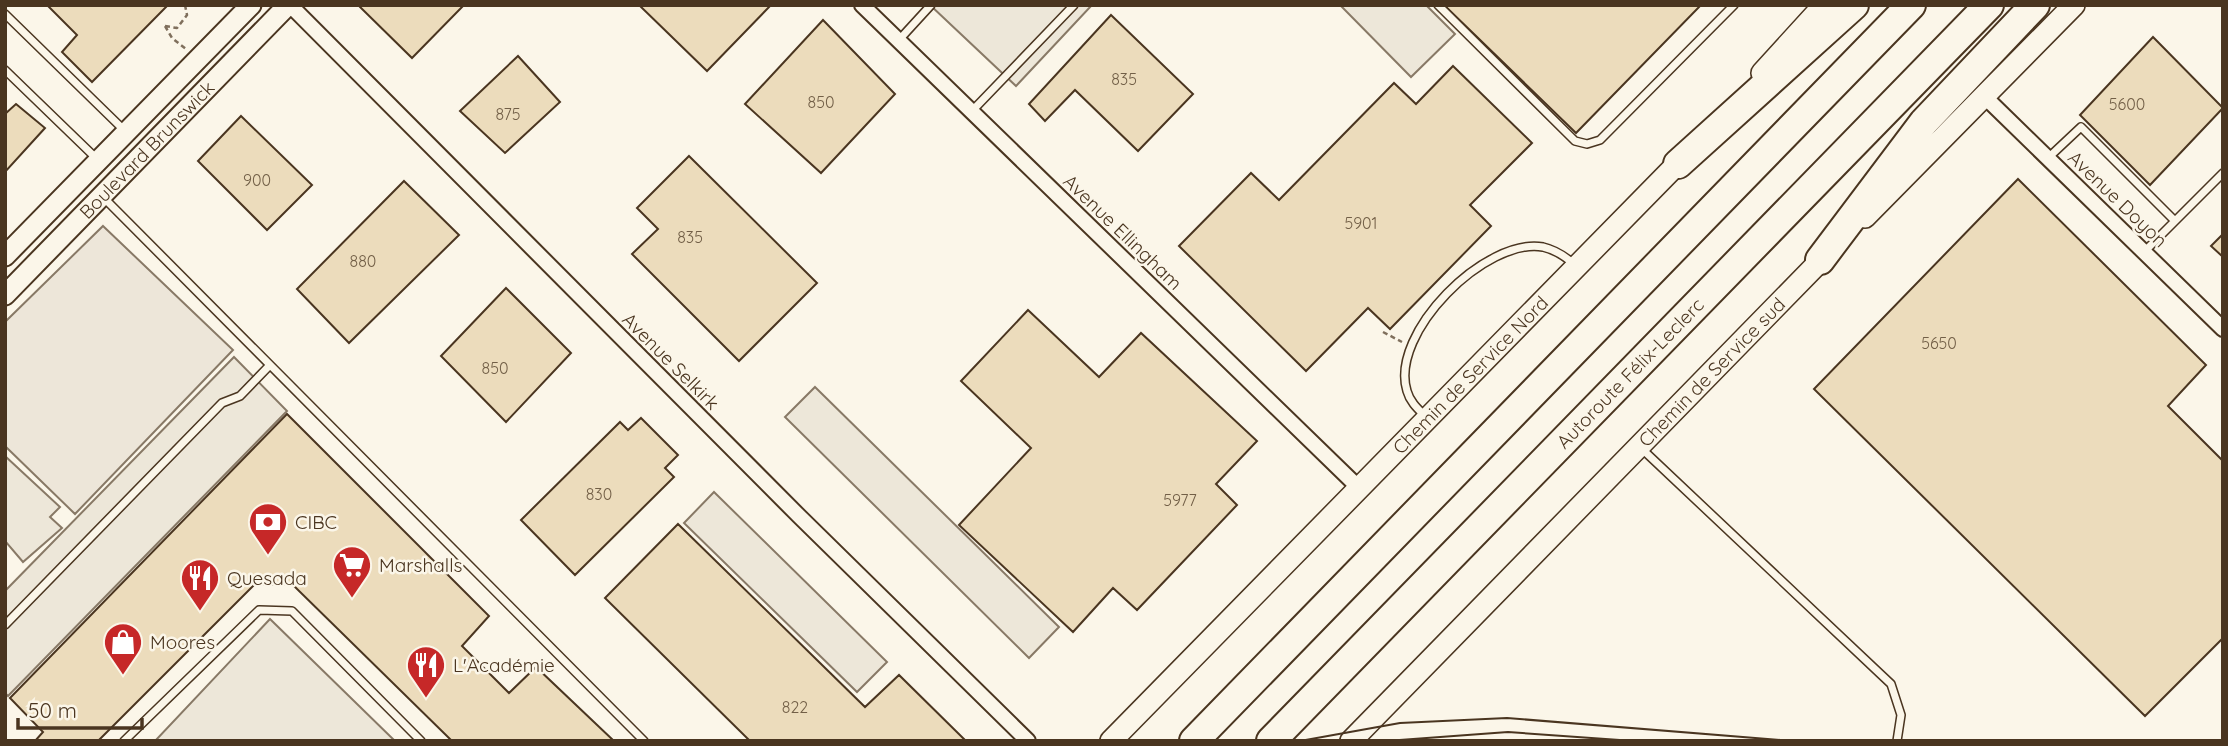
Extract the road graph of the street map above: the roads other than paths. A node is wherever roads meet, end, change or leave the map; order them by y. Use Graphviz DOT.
graph roads {
  1 [pos="251,5"];
  2 [pos="289,5"];
  3 [pos="862,5"];
  4 [pos="931,5"];
  5 [pos="1074,5"];
  6 [pos="1438,5"];
  7 [pos="1734,5"];
  8 [pos="1825,5"];
  9 [pos="1854,5"];
  10 [pos="1911,5"];
  11 [pos="1989,5"];
  12 [pos="2035,5"];
  13 [pos="2074,5"];
  14 [pos="5,14"];
  15 [pos="898,41"];
  16 [pos="5,70"];
  17 [pos="1986,97"];
  18 [pos="971,111"];
  19 [pos="127,133"];
  20 [pos="2048,158"];
  21 [pos="99,161"];
  22 [pos="1678,164"];
  23 [pos="2223,173"];
  24 [pos="83,177"];
  25 [pos="102,196"];
  26 [pos="2175,221"];
  27 [pos="2144,252"];
  28 [pos="5,256"];
  29 [pos="1820,261"];
  30 [pos="1576,266"];
  31 [pos="5,295"];
  32 [pos="2223,329"];
  33 [pos="269,366"];
  34 [pos="1426,417"];
  35 [pos="1639,446"];
  36 [pos="1358,486"];
  37 [pos="5,625"];
  38 [pos="124,741"];
  39 [pos="421,741"];
  40 [pos="644,741"];
  41 [pos="1028,741"];
  42 [pos="1111,741"];
  43 [pos="1194,741"];
  44 [pos="1271,741"];
  45 [pos="1351,741"];
  46 [pos="1897,741"];
  1 -- 19 [label="street, Boulevard Brunswick"];
  2 -- 25 [label="street, Boulevard Brunswick"];
  2 -- 41 [label="street, Avenue Selkirk"];
  3 -- 15 [label="street, Avenue Ellingham"];
  4 -- 15 [label="lane"];
  5 -- 18 [label="lane"];
  6 -- 7 [label="lane"];
  8 -- 22 [label="main road, Chemin de Service Nord"];
  9 -- 22 [label="highway"];
  10 -- 43 [label="highway"];
  11 -- 44 [label="highway, Autoroute Félix-Leclerc"];
  12 -- 29 [label="highway"];
  13 -- 17 [label="main road, Chemin de Service sud"];
  14 -- 19 [label="lane"];
  15 -- 18 [label="street, Avenue Ellingham"];
  16 -- 21 [label="lane"];
  17 -- 20 [label="street, Avenue Doyon"];
  17 -- 29 [label="main road, Chemin de Service sud"];
  18 -- 36 [label="street, Avenue Ellingham"];
  19 -- 21 [label="street, Boulevard Brunswick"];
  20 -- 26 [label="lane"];
  20 -- 27 [label="street, Avenue Doyon"];
  21 -- 24 [label="street, Boulevard Brunswick"];
  22 -- 30 [label="main road, Chemin de Service Nord"];
  23 -- 26 [label="lane"];
  24 -- 25 [label="street"];
  24 -- 28 [label="street, Boulevard Brunswick"];
  25 -- 31 [label="street, Boulevard Brunswick"];
  25 -- 33 [label="lane"];
  26 -- 27 [label="lane"];
  27 -- 32 [label="street, Avenue Doyon"];
  29 -- 35 [label="main road, Chemin de Service sud"];
  30 -- 34 [label="main road, Chemin de Service Nord"];
  30 -- 34 [label="lane"];
  33 -- 37 [label="lane"];
  33 -- 40 [label="lane"];
  34 -- 36 [label="main road, Chemin de Service Nord"];
  35 -- 45 [label="main road, Chemin de Service sud"];
  35 -- 46 [label="lane"];
  36 -- 42 [label="main road, Chemin de Service Nord"];
  38 -- 39 [label="lane"];
}
